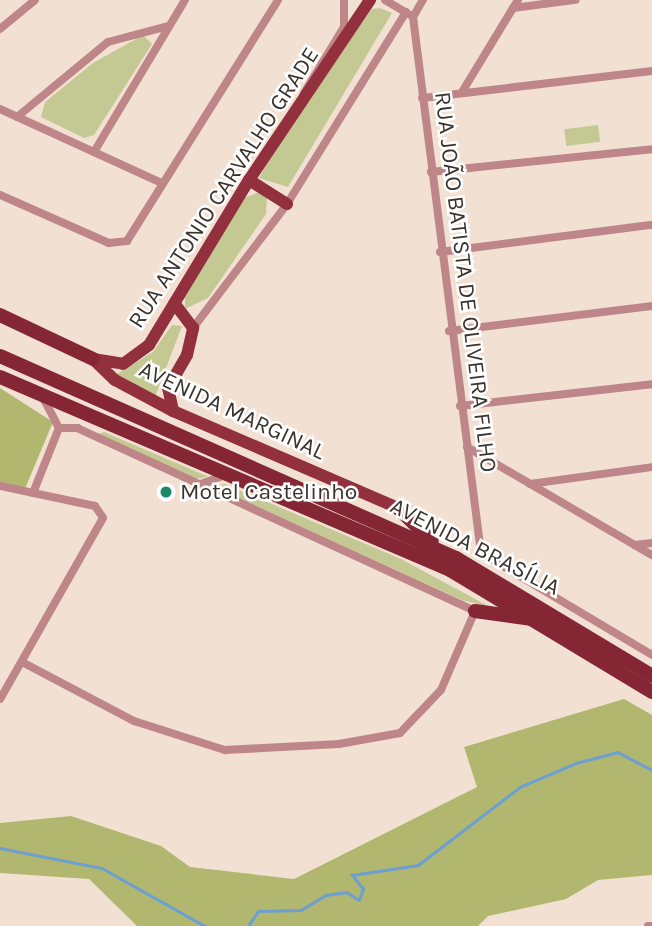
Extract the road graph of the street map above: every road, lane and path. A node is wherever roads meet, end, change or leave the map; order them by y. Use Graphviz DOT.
graph roads {
  1 [pos="36,0"];
  2 [pos="185,0"];
  3 [pos="278,0"];
  4 [pos="343,0"];
  5 [pos="370,0"];
  6 [pos="385,0"];
  7 [pos="423,0"];
  8 [pos="575,0"];
  9 [pos="515,4"];
  10 [pos="410,15"];
  11 [pos="358,18"];
  12 [pos="168,26"];
  13 [pos="0,29"];
  14 [pos="652,71"];
  15 [pos="462,92"];
  16 [pos="422,98"];
  17 [pos="299,108"];
  18 [pos="0,110"];
  19 [pos="17,117"];
  20 [pos="652,149"];
  21 [pos="93,152"];
  22 [pos="431,172"];
  23 [pos="249,180"];
  24 [pos="162,183"];
  25 [pos="0,195"];
  26 [pos="286,204"];
  27 [pos="652,225"];
  28 [pos="440,252"];
  29 [pos="174,303"];
  30 [pos="652,306"];
  31 [pos="0,315"];
  32 [pos="193,328"];
  33 [pos="449,331"];
  34 [pos="0,356"];
  35 [pos="93,359"];
  36 [pos="0,377"];
  37 [pos="652,384"];
  38 [pos="38,393"];
  39 [pos="460,406"];
  40 [pos="173,411"];
  41 [pos="87,414"];
  42 [pos="60,428"];
  43 [pos="94,440"];
  44 [pos="467,447"];
  45 [pos="652,467"];
  46 [pos="230,473"];
  47 [pos="529,484"];
  48 [pos="198,485"];
  49 [pos="0,486"];
  50 [pos="33,493"];
  51 [pos="398,509"];
  52 [pos="652,543"];
  53 [pos="635,545"];
  54 [pos="652,555"];
  55 [pos="456,558"];
  56 [pos="475,611"];
  57 [pos="542,621"];
  58 [pos="652,655"];
  59 [pos="22,662"];
  60 [pos="648,673"];
  61 [pos="652,692"];
  62 [pos="0,699"];
  1 -- 13 [label="street"];
  2 -- 12 [label="street"];
  3 -- 24 [label="street"];
  4 -- 11 [label="street"];
  4 -- 17 [label="street"];
  5 -- 11 [label="main road, RUA ANTONIO CARVALHO GRADE"];
  6 -- 10 [label="street"];
  7 -- 10 [label="street"];
  8 -- 9 [label="street"];
  9 -- 15 [label="street"];
  10 -- 16 [label="street, RUA JOÃO BATISTA DE OLIVEIRA FILHO"];
  10 -- 26 [label="street"];
  11 -- 17 [label="main road, RUA ANTONIO CARVALHO GRADE"];
  12 -- 19 [label="street"];
  12 -- 21 [label="street"];
  14 -- 15 [label="street"];
  15 -- 16 [label="street"];
  16 -- 22 [label="street, RUA JOÃO BATISTA DE OLIVEIRA FILHO"];
  17 -- 23 [label="main road, RUA ANTONIO CARVALHO GRADE"];
  18 -- 19 [label="street"];
  19 -- 21 [label="street"];
  20 -- 22 [label="street"];
  21 -- 24 [label="street"];
  22 -- 28 [label="street, RUA JOÃO BATISTA DE OLIVEIRA FILHO"];
  23 -- 26 [label="main road"];
  23 -- 29 [label="main road, RUA ANTONIO CARVALHO GRADE"];
  24 -- 25 [label="street"];
  26 -- 32 [label="street"];
  27 -- 28 [label="street"];
  28 -- 33 [label="street, RUA JOÃO BATISTA DE OLIVEIRA FILHO"];
  29 -- 32 [label="main road"];
  29 -- 35 [label="main road, RUA ANTONIO CARVALHO GRADE"];
  30 -- 33 [label="street"];
  31 -- 35 [label="highway"];
  32 -- 40 [label="main road"];
  33 -- 39 [label="street, RUA JOÃO BATISTA DE OLIVEIRA FILHO"];
  34 -- 55 [label="highway, AVENIDA BRASÍLIA"];
  35 -- 40 [label="main road, AVENIDA MARGINAL"];
  36 -- 38 [label="highway, AVENIDA BRASÍLIA"];
  37 -- 39 [label="street"];
  38 -- 41 [label="highway, AVENIDA BRASÍLIA"];
  38 -- 42 [label="street"];
  39 -- 44 [label="street, RUA JOÃO BATISTA DE OLIVEIRA FILHO"];
  40 -- 51 [label="main road, AVENIDA MARGINAL"];
  41 -- 43 [label="street"];
  41 -- 46 [label="highway, AVENIDA BRASÍLIA"];
  42 -- 43 [label="street"];
  42 -- 50 [label="street"];
  43 -- 48 [label="street"];
  44 -- 47 [label="street"];
  44 -- 58 [label="street, RUA JOÃO BATISTA DE OLIVEIRA FILHO"];
  45 -- 47 [label="street"];
  46 -- 48 [label="street"];
  46 -- 57 [label="highway, AVENIDA BRASÍLIA"];
  47 -- 53 [label="street"];
  48 -- 56 [label="street"];
  49 -- 50 [label="street"];
  50 -- 59 [label="street"];
  51 -- 55 [label="highway"];
  52 -- 53 [label="street"];
  53 -- 54 [label="street"];
  55 -- 60 [label="highway, AVENIDA BRASÍLIA"];
  56 -- 57 [label="highway"];
  56 -- 59 [label="street"];
  57 -- 61 [label="highway, AVENIDA BRASÍLIA"];
  59 -- 62 [label="street"];
}
